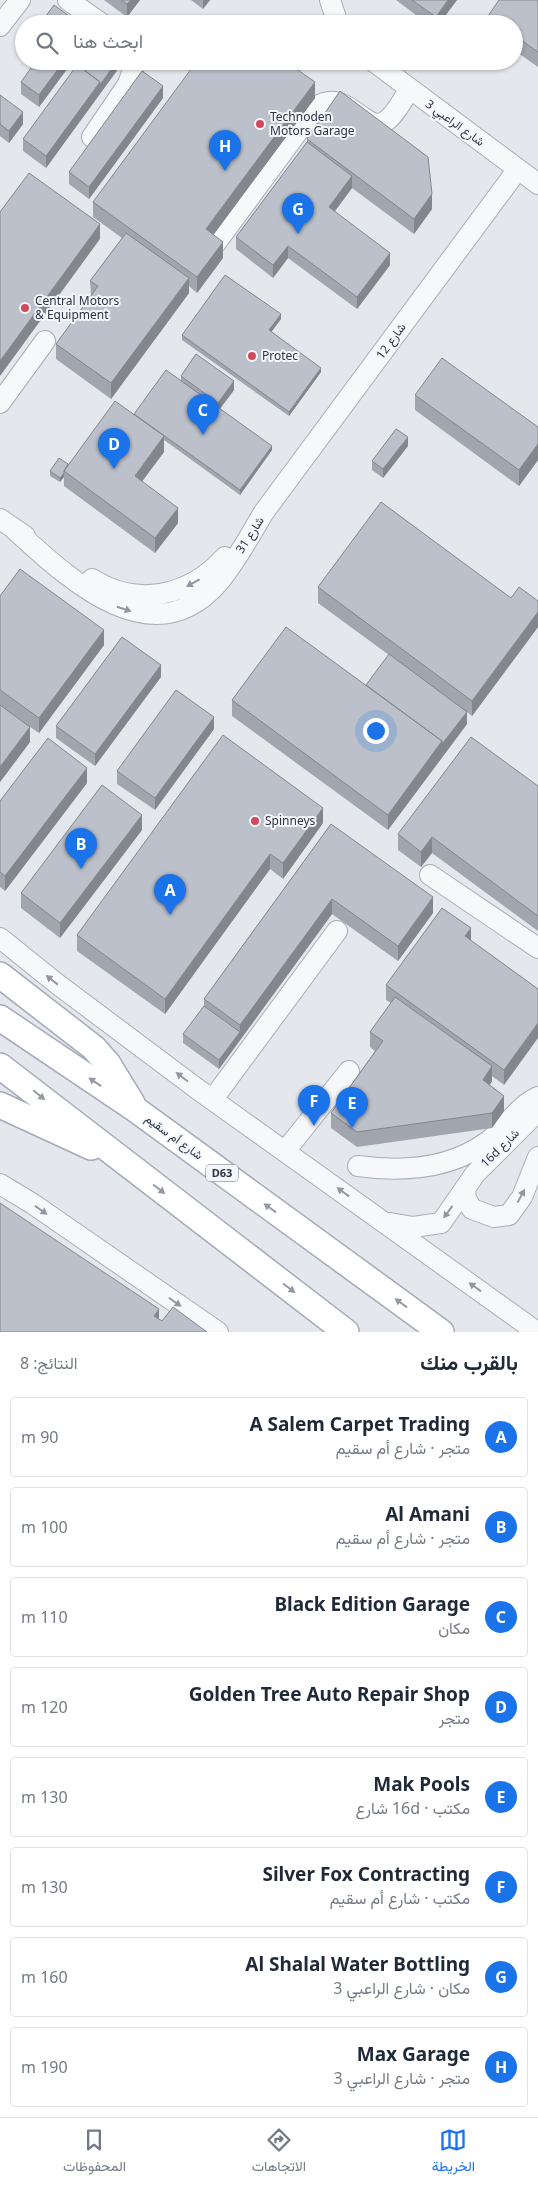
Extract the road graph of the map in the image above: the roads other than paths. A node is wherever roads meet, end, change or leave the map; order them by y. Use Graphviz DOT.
graph roads {
  1 [pos="20,0"];
  2 [pos="68,0"];
  3 [pos="330,0"];
  4 [pos="89,15"];
  5 [pos="335,15"];
  6 [pos="0,26"];
  7 [pos="133,70"];
  8 [pos="384,70"];
  9 [pos="410,90"];
  10 [pos="92,137"];
  11 [pos="518,169"];
  12 [pos="538,184"];
  13 [pos="215,244"];
  14 [pos="45,341"];
  15 [pos="0,403"];
  16 [pos="264,512"];
  17 [pos="7,524"];
  18 [pos="430,876"];
  19 [pos="338,931"];
  20 [pos="0,938"];
  21 [pos="538,948"];
  22 [pos="0,975"];
  23 [pos="0,1018"];
  24 [pos="0,1066"];
  25 [pos="349,1071"];
  26 [pos="538,1097"];
  27 [pos="213,1099"];
  28 [pos="0,1105"];
  29 [pos="135,1109"];
  30 [pos="538,1110"];
  31 [pos="286,1150"];
  32 [pos="538,1157"];
  33 [pos="121,1160"];
  34 [pos="358,1166"];
  35 [pos="0,1184"];
  36 [pos="465,1188"];
  37 [pos="386,1222"];
  38 [pos="218,1332"];
  39 [pos="346,1332"];
  40 [pos="441,1332"];
  41 [pos="537,1332"];
  1 -- 6 [label="street"];
  2 -- 4 [label="street"];
  3 -- 5 [label="street"];
  7 -- 10 [label="street"];
  8 -- 9 [label="street, شارع الراعبي 3"];
  9 -- 11 [label="street, شارع الراعبي 3"];
  9 -- 13 [label="street"];
  11 -- 12 [label="street, شارع الراعبي 3"];
  11 -- 16 [label="street, شارع 12"];
  14 -- 15 [label="street"];
  16 -- 17 [label="street, شارع 31"];
  18 -- 21 [label="street"];
  19 -- 27 [label="street"];
  27 -- 20 [label="street, one-way"];
  22 -- 29 [label="main road"];
  29 -- 23 [label="main road, شارع أم سقيم / D63, one-way"];
  24 -- 33 [label="main road, one-way"];
  25 -- 31 [label="street"];
  26 -- 34 [label="street"];
  27 -- 31 [label="street"];
  28 -- 33 [label="main road"];
  40 -- 29 [label="main road, شارع أم سقيم / D63, one-way"];
  30 -- 36 [label="street, 16d شارع"];
  37 -- 31 [label="street, one-way"];
  36 -- 32 [label="street, one-way"];
  33 -- 39 [label="main road, one-way"];
  35 -- 38 [label="street, one-way"];
  36 -- 37 [label="street, 16d شارع, one-way"];
  41 -- 37 [label="street, one-way"];
}
